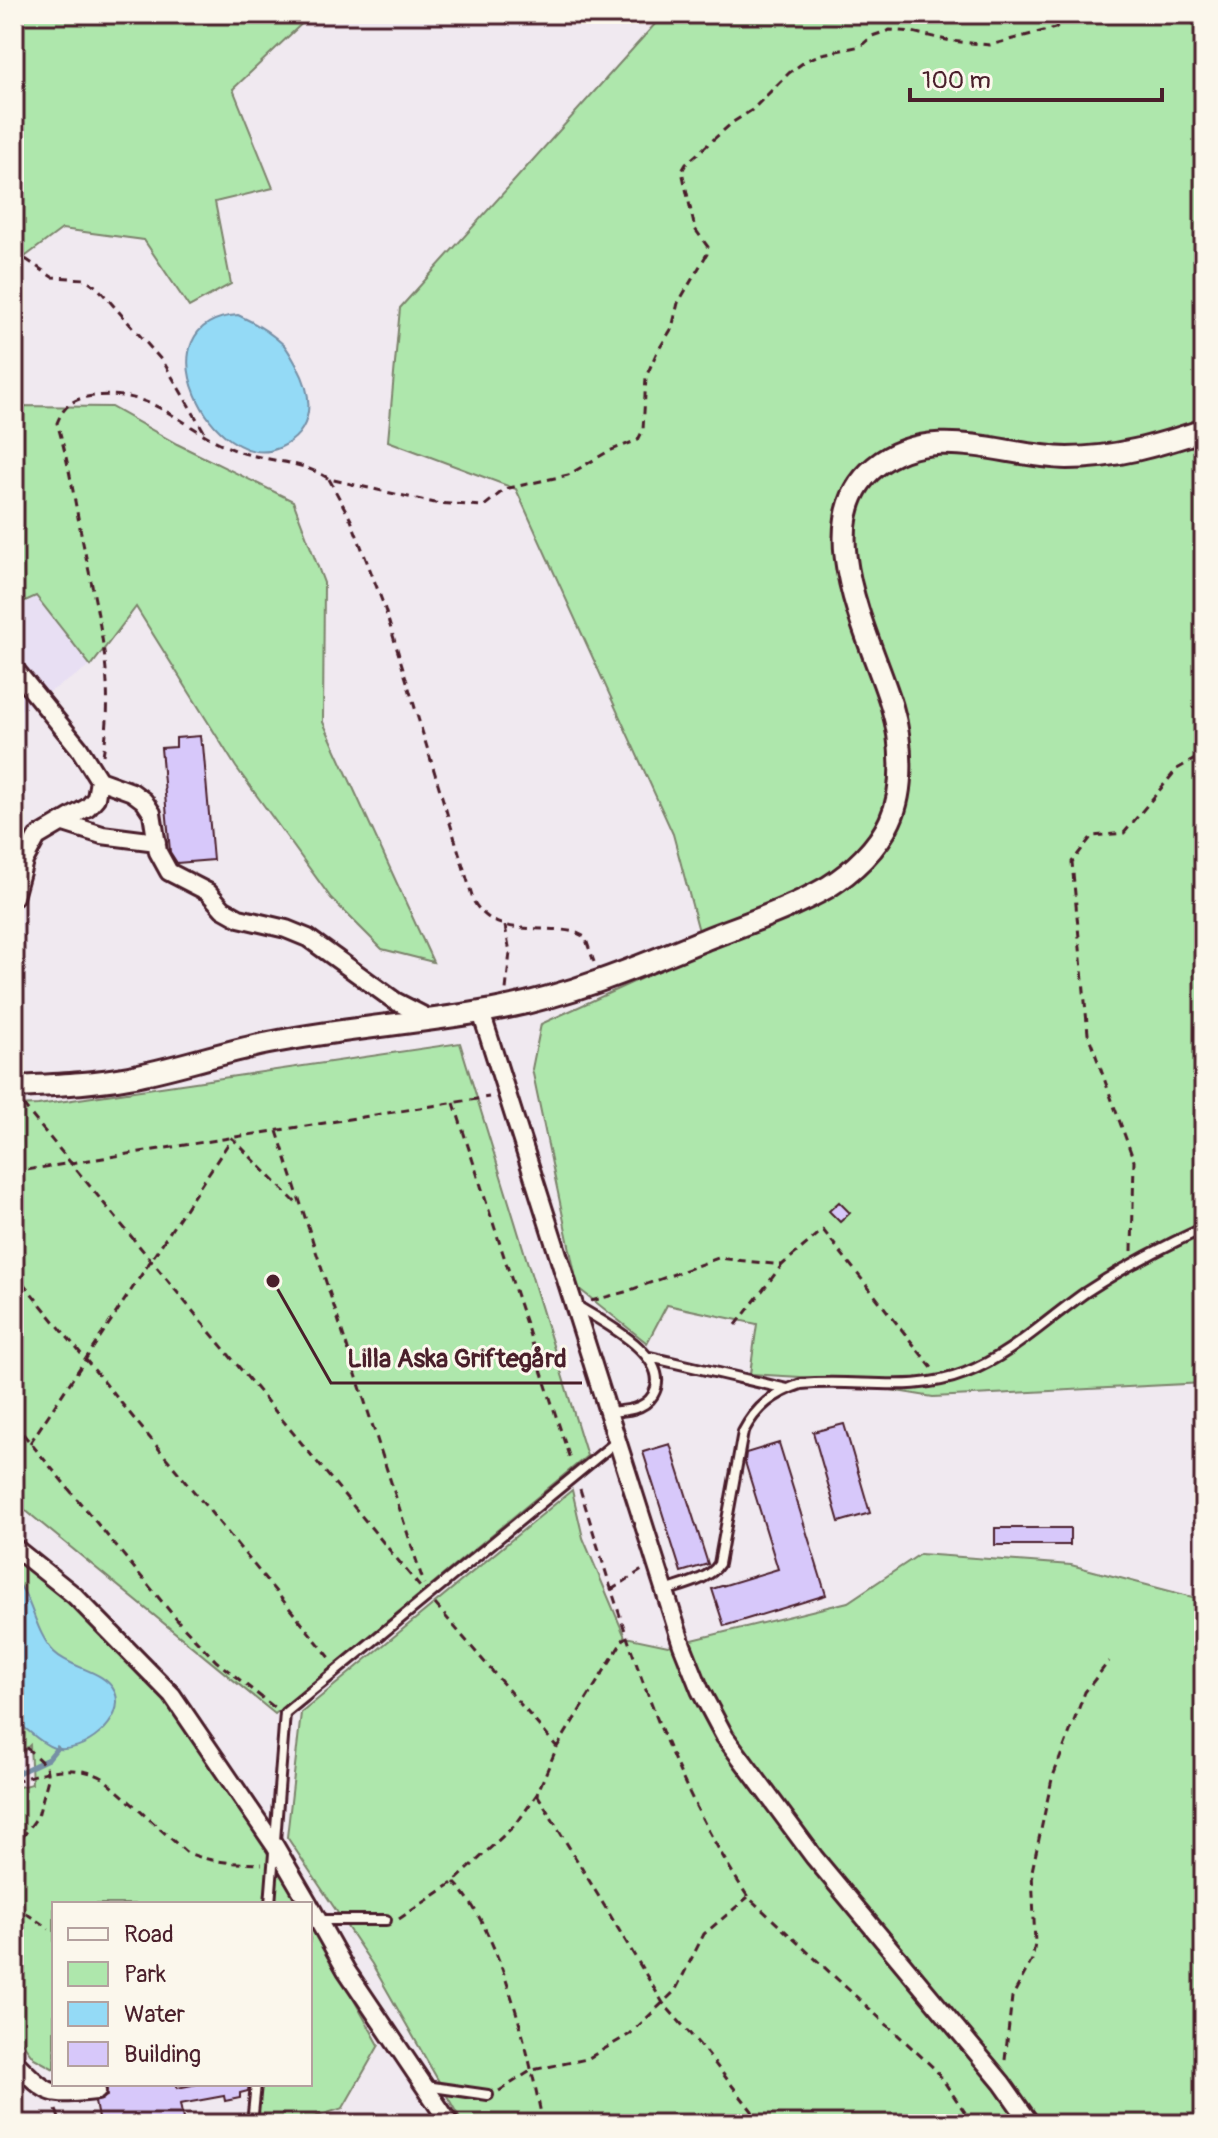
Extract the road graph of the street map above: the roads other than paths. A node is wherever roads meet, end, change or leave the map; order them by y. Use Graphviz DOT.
graph roads {
  1 [pos="1204,430"];
  2 [pos="14,668"];
  3 [pos="99,780"];
  4 [pos="64,823"];
  5 [pos="157,842"];
  6 [pos="14,897"];
  7 [pos="481,1012"];
  8 [pos="432,1020"];
  9 [pos="19,1096"];
  10 [pos="1204,1228"];
  11 [pos="572,1299"];
  12 [pos="649,1357"];
  13 [pos="787,1389"];
  14 [pos="608,1412"];
  15 [pos="617,1441"];
  16 [pos="14,1547"];
  17 [pos="665,1591"];
  18 [pos="275,1846"];
  19 [pos="270,1902"];
  20 [pos="307,1902"];
  21 [pos="312,1910"];
  22 [pos="386,1920"];
  23 [pos="14,2061"];
  24 [pos="256,2086"];
  25 [pos="425,2086"];
  26 [pos="96,2088"];
  27 [pos="488,2095"];
  28 [pos="252,2124"];
  29 [pos="450,2124"];
  30 [pos="1031,2124"];
  1 -- 7 [label="street"];
  2 -- 3 [label="street"];
  3 -- 4 [label="street"];
  3 -- 5 [label="street"];
  4 -- 5 [label="street"];
  4 -- 6 [label="street"];
  5 -- 8 [label="street"];
  7 -- 8 [label="street"];
  7 -- 11 [label="street"];
  8 -- 9 [label="street"];
  10 -- 13 [label="lane"];
  11 -- 12 [label="lane"];
  11 -- 14 [label="street"];
  12 -- 13 [label="lane"];
  12 -- 14 [label="lane"];
  13 -- 17 [label="lane"];
  14 -- 15 [label="street"];
  15 -- 17 [label="street"];
  15 -- 18 [label="lane"];
  16 -- 18 [label="street"];
  17 -- 30 [label="street"];
  18 -- 19 [label="lane"];
  18 -- 20 [label="street"];
  21 -- 22 [label="lane"];
  21 -- 25 [label="street"];
  23 -- 26 [label="street"];
  24 -- 28 [label="lane"];
  25 -- 27 [label="lane"];
  25 -- 29 [label="street"];
}
